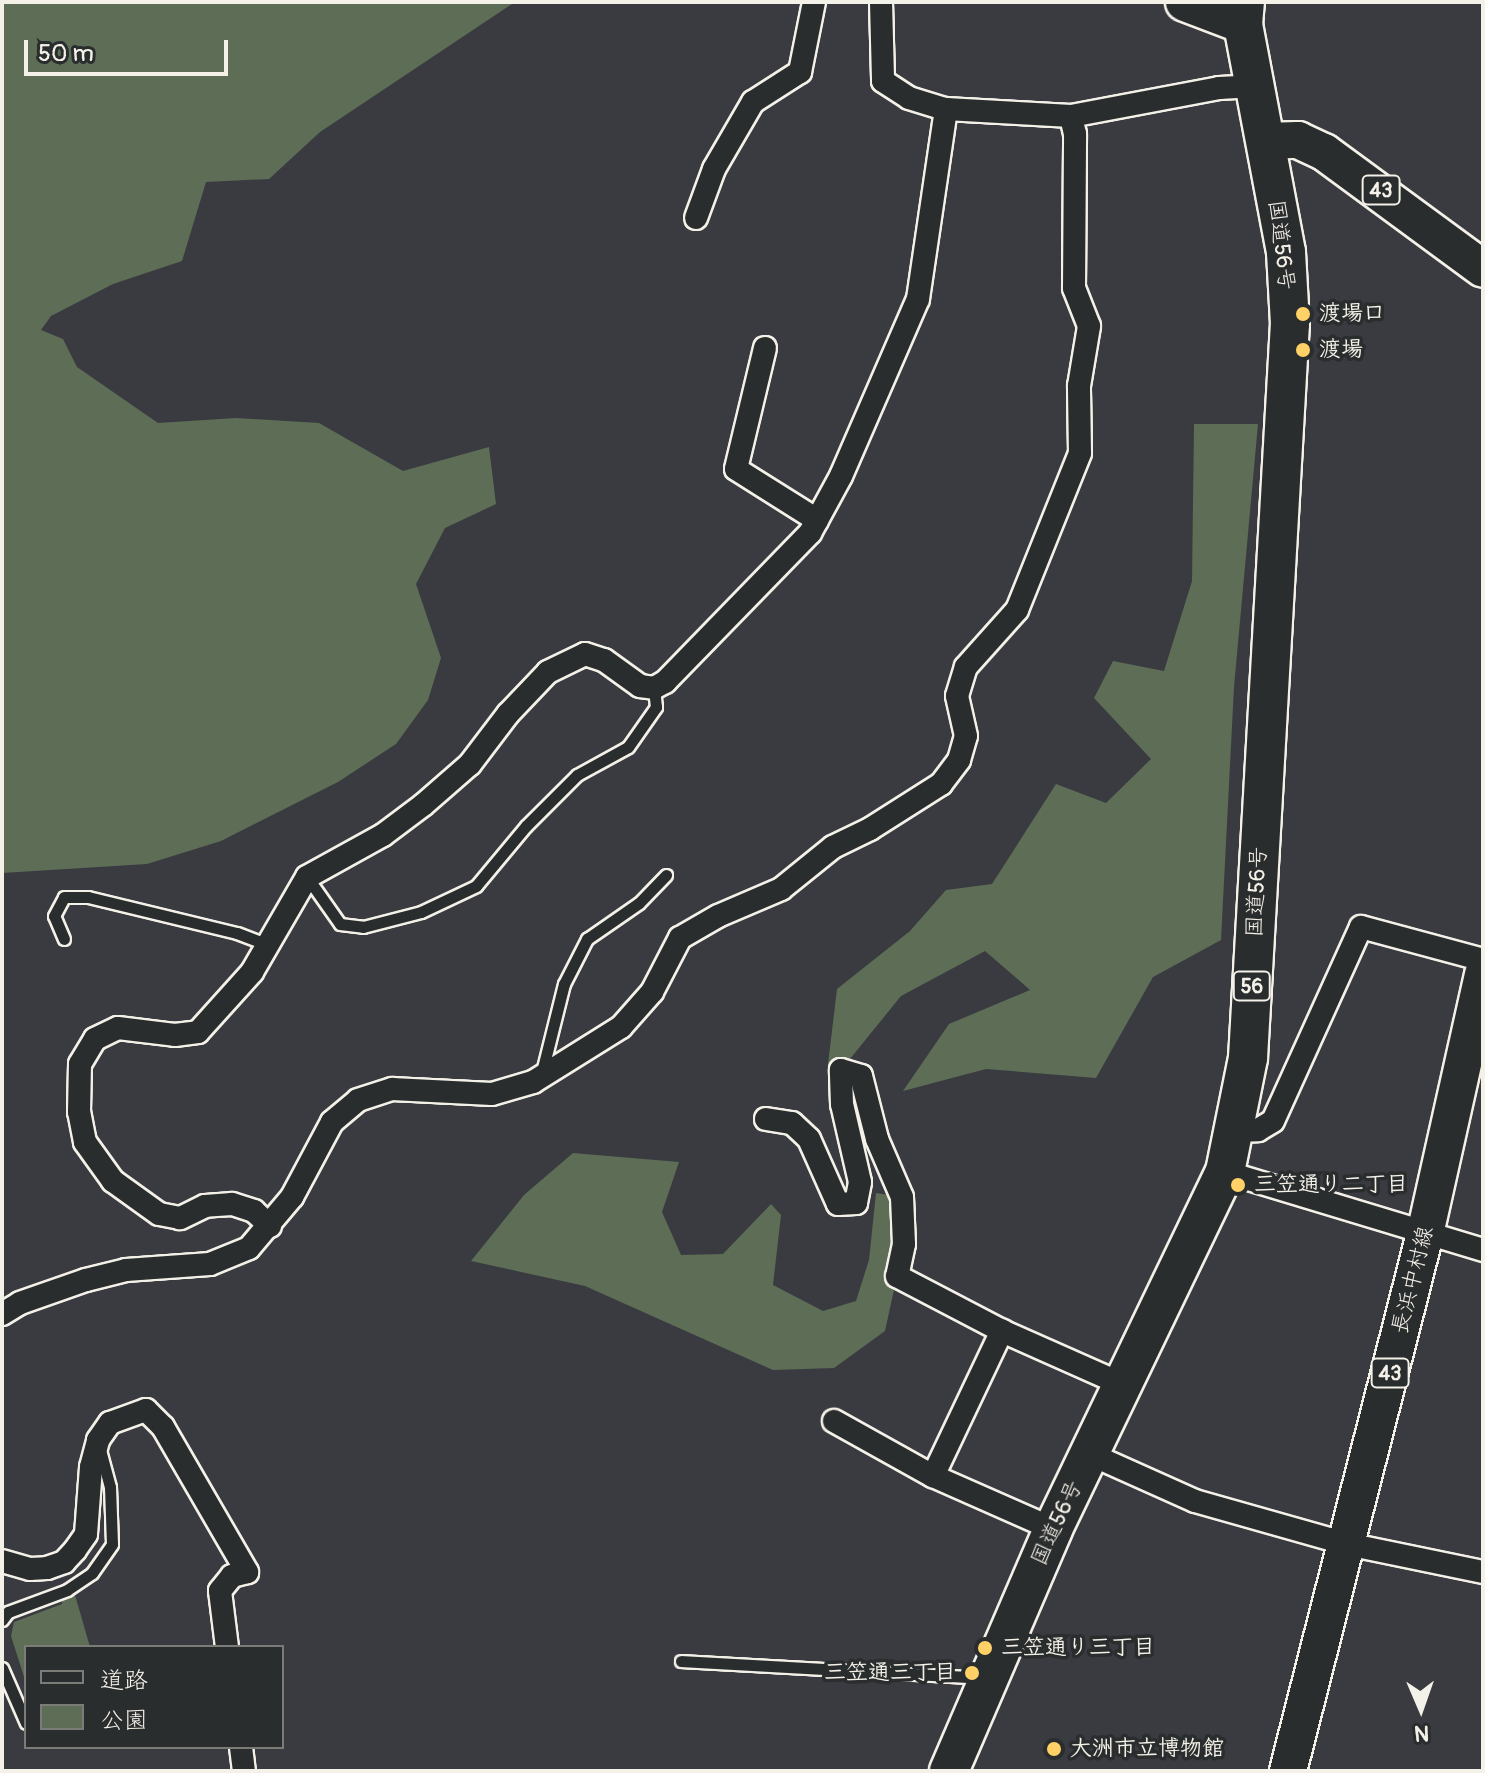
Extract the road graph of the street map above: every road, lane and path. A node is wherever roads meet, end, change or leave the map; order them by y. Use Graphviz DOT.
graph roads {
  1 [pos="814,2"];
  2 [pos="1185,2"];
  3 [pos="875,3"];
  4 [pos="1244,13"];
  5 [pos="1255,86"];
  6 [pos="946,109"];
  7 [pos="1071,116"];
  8 [pos="1266,141"];
  9 [pos="696,218"];
  10 [pos="1483,269"];
  11 [pos="765,348"];
  12 [pos="817,520"];
  13 [pos="654,688"];
  14 [pos="666,875"];
  15 [pos="307,877"];
  16 [pos="64,939"];
  17 [pos="269,945"];
  18 [pos="1483,960"];
  19 [pos="1483,974"];
  20 [pos="541,1077"];
  21 [pos="766,1119"];
  22 [pos="1235,1131"];
  23 [pos="1225,1172"];
  24 [pos="270,1226"];
  25 [pos="1425,1234"];
  26 [pos="1483,1250"];
  27 [pos="2,1314"];
  28 [pos="1002,1331"];
  29 [pos="1124,1385"];
  30 [pos="834,1421"];
  31 [pos="98,1440"];
  32 [pos="1090,1454"];
  33 [pos="933,1476"];
  34 [pos="1053,1529"];
  35 [pos="1347,1544"];
  36 [pos="2,1561"];
  37 [pos="1483,1572"];
  38 [pos="2,1620"];
  39 [pos="227,1645"];
  40 [pos="681,1661"];
  41 [pos="2,1668"];
  42 [pos="986,1679"];
  43 [pos="24,1718"];
  44 [pos="241,1749"];
  45 [pos="244,1771"];
  46 [pos="949,1771"];
  47 [pos="1288,1771"];
  1 -- 9 [label="street"];
  2 -- 4 [label="highway"];
  3 -- 6 [label="street"];
  4 -- 5 [label="highway, 国道56号 / 56"];
  5 -- 7 [label="street"];
  5 -- 8 [label="highway, 国道56号 / 56"];
  6 -- 7 [label="street"];
  6 -- 12 [label="street"];
  7 -- 20 [label="street"];
  8 -- 10 [label="main road, 43"];
  8 -- 22 [label="highway, 国道56号 / 56"];
  11 -- 12 [label="street"];
  12 -- 13 [label="street"];
  13 -- 15 [label="street"];
  13 -- 15 [label="lane"];
  14 -- 20 [label="lane"];
  15 -- 17 [label="street"];
  16 -- 17 [label="lane"];
  17 -- 24 [label="street"];
  18 -- 22 [label="street"];
  19 -- 25 [label="main road, 長浜中村線 / 43"];
  20 -- 24 [label="street"];
  21 -- 28 [label="street"];
  22 -- 23 [label="highway, 国道56号 / 56"];
  23 -- 25 [label="street"];
  23 -- 29 [label="highway, 国道56号 / 56"];
  24 -- 27 [label="street"];
  25 -- 26 [label="street"];
  25 -- 35 [label="main road, 長浜中村線 / 43"];
  28 -- 29 [label="street"];
  28 -- 33 [label="street"];
  29 -- 32 [label="highway, 国道56号 / 56"];
  30 -- 33 [label="street"];
  31 -- 36 [label="street"];
  31 -- 38 [label="lane"];
  31 -- 39 [label="street"];
  32 -- 34 [label="highway, 国道56号 / 56"];
  32 -- 35 [label="street"];
  33 -- 34 [label="street"];
  34 -- 42 [label="highway, 国道56号 / 56"];
  35 -- 37 [label="street"];
  35 -- 47 [label="main road, 長浜中村線 / 43"];
  40 -- 42 [label="lane"];
  41 -- 43 [label="lane"];
  42 -- 46 [label="highway, 国道56号 / 56"];
  44 -- 45 [label="street"];
}
